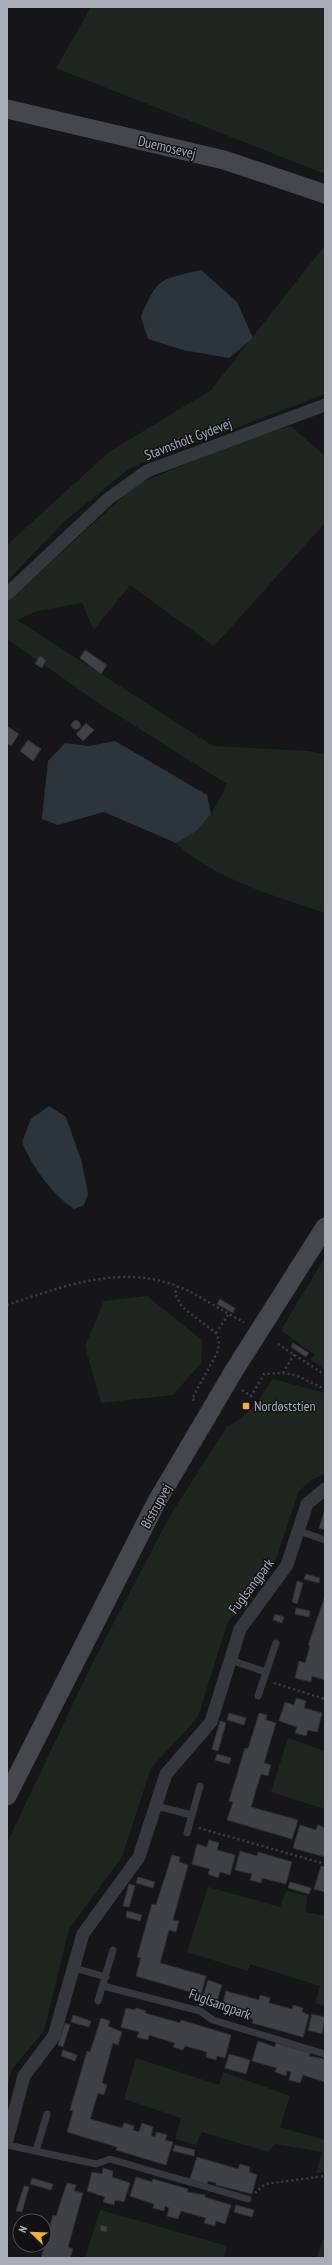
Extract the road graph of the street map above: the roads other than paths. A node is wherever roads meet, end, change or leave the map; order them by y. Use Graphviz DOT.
graph roads {
  1 [pos="7,109"];
  2 [pos="325,194"];
  3 [pos="325,404"];
  4 [pos="7,594"];
  5 [pos="325,1227"];
  6 [pos="325,1489"];
  7 [pos="299,1531"];
  8 [pos="325,1540"];
  9 [pos="276,1643"];
  10 [pos="230,1660"];
  11 [pos="266,1672"];
  12 [pos="258,1696"];
  13 [pos="200,1786"];
  14 [pos="7,1796"];
  15 [pos="156,1806"];
  16 [pos="192,1815"];
  17 [pos="188,1829"];
  18 [pos="114,1950"];
  19 [pos="74,1968"];
  20 [pos="106,1977"];
  21 [pos="103,1986"];
  22 [pos="98,2001"];
  23 [pos="325,2054"];
  24 [pos="47,2114"];
  25 [pos="7,2140"];
  26 [pos="7,2145"];
  27 [pos="36,2151"];
  28 [pos="248,2199"];
  1 -- 2 [label="main road, Duemosevej"];
  3 -- 4 [label="street, Stavnsholt Gydevej"];
  5 -- 14 [label="main road, Bistrupvej"];
  6 -- 7 [label="street, Fuglsangpark"];
  7 -- 8 [label="lane"];
  7 -- 10 [label="street, Fuglsangpark"];
  9 -- 11 [label="lane"];
  10 -- 11 [label="lane"];
  10 -- 15 [label="street, Fuglsangpark"];
  11 -- 12 [label="lane"];
  13 -- 16 [label="lane"];
  15 -- 16 [label="lane"];
  15 -- 19 [label="street, Fuglsangpark"];
  16 -- 17 [label="lane"];
  18 -- 20 [label="lane"];
  19 -- 20 [label="lane"];
  19 -- 25 [label="street, Fuglsangpark"];
  20 -- 21 [label="lane"];
  21 -- 22 [label="lane"];
  21 -- 23 [label="lane, Fuglsangpark"];
  24 -- 27 [label="lane"];
  26 -- 27 [label="lane"];
  27 -- 28 [label="lane"];
}
